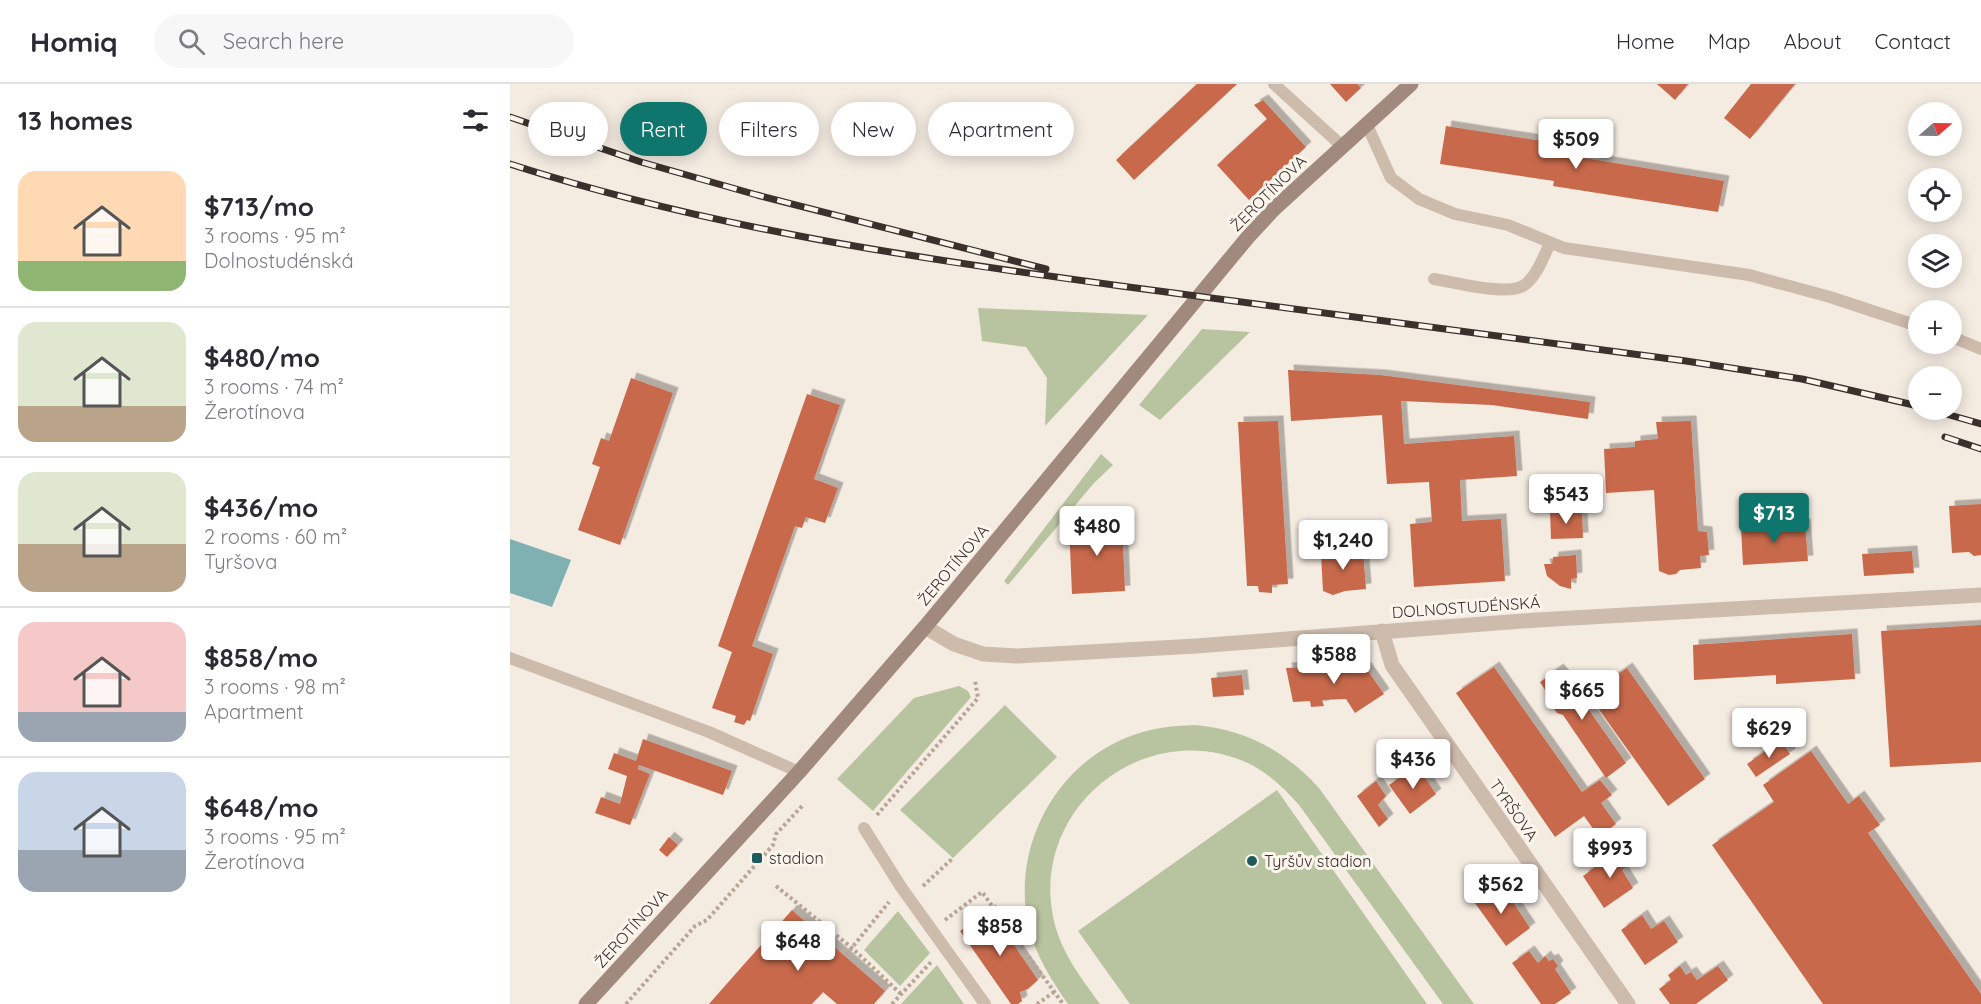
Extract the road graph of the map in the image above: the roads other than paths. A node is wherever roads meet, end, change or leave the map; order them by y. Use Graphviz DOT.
graph roads {
  1 [pos="1274,84"];
  2 [pos="1411,84"];
  3 [pos="1367,125"];
  4 [pos="1342,146"];
  5 [pos="1551,243"];
  6 [pos="1434,279"];
  7 [pos="1908,323"];
  8 [pos="1962,342"];
  9 [pos="1981,349"];
  10 [pos="1981,595"];
  11 [pos="925,627"];
  12 [pos="1382,631"];
  13 [pos="510,658"];
  14 [pos="799,771"];
  15 [pos="864,828"];
  16 [pos="586,1004"];
  17 [pos="985,1004"];
  18 [pos="1628,1004"];
  1 -- 4 [label="lane"];
  2 -- 3 [label="street, ŽEROTÍNOVA"];
  3 -- 4 [label="street, ŽEROTÍNOVA"];
  3 -- 5 [label="lane"];
  4 -- 11 [label="street, ŽEROTÍNOVA"];
  5 -- 6 [label="lane"];
  5 -- 7 [label="lane"];
  8 -- 9 [label="lane"];
  10 -- 12 [label="street, DOLNOSTUDÉNSKÁ"];
  11 -- 12 [label="street, DOLNOSTUDÉNSKÁ"];
  11 -- 14 [label="street, ŽEROTÍNOVA"];
  12 -- 18 [label="street, TYRŠOVA"];
  13 -- 14 [label="lane"];
  14 -- 16 [label="street, ŽEROTÍNOVA"];
  15 -- 17 [label="lane"];
}
